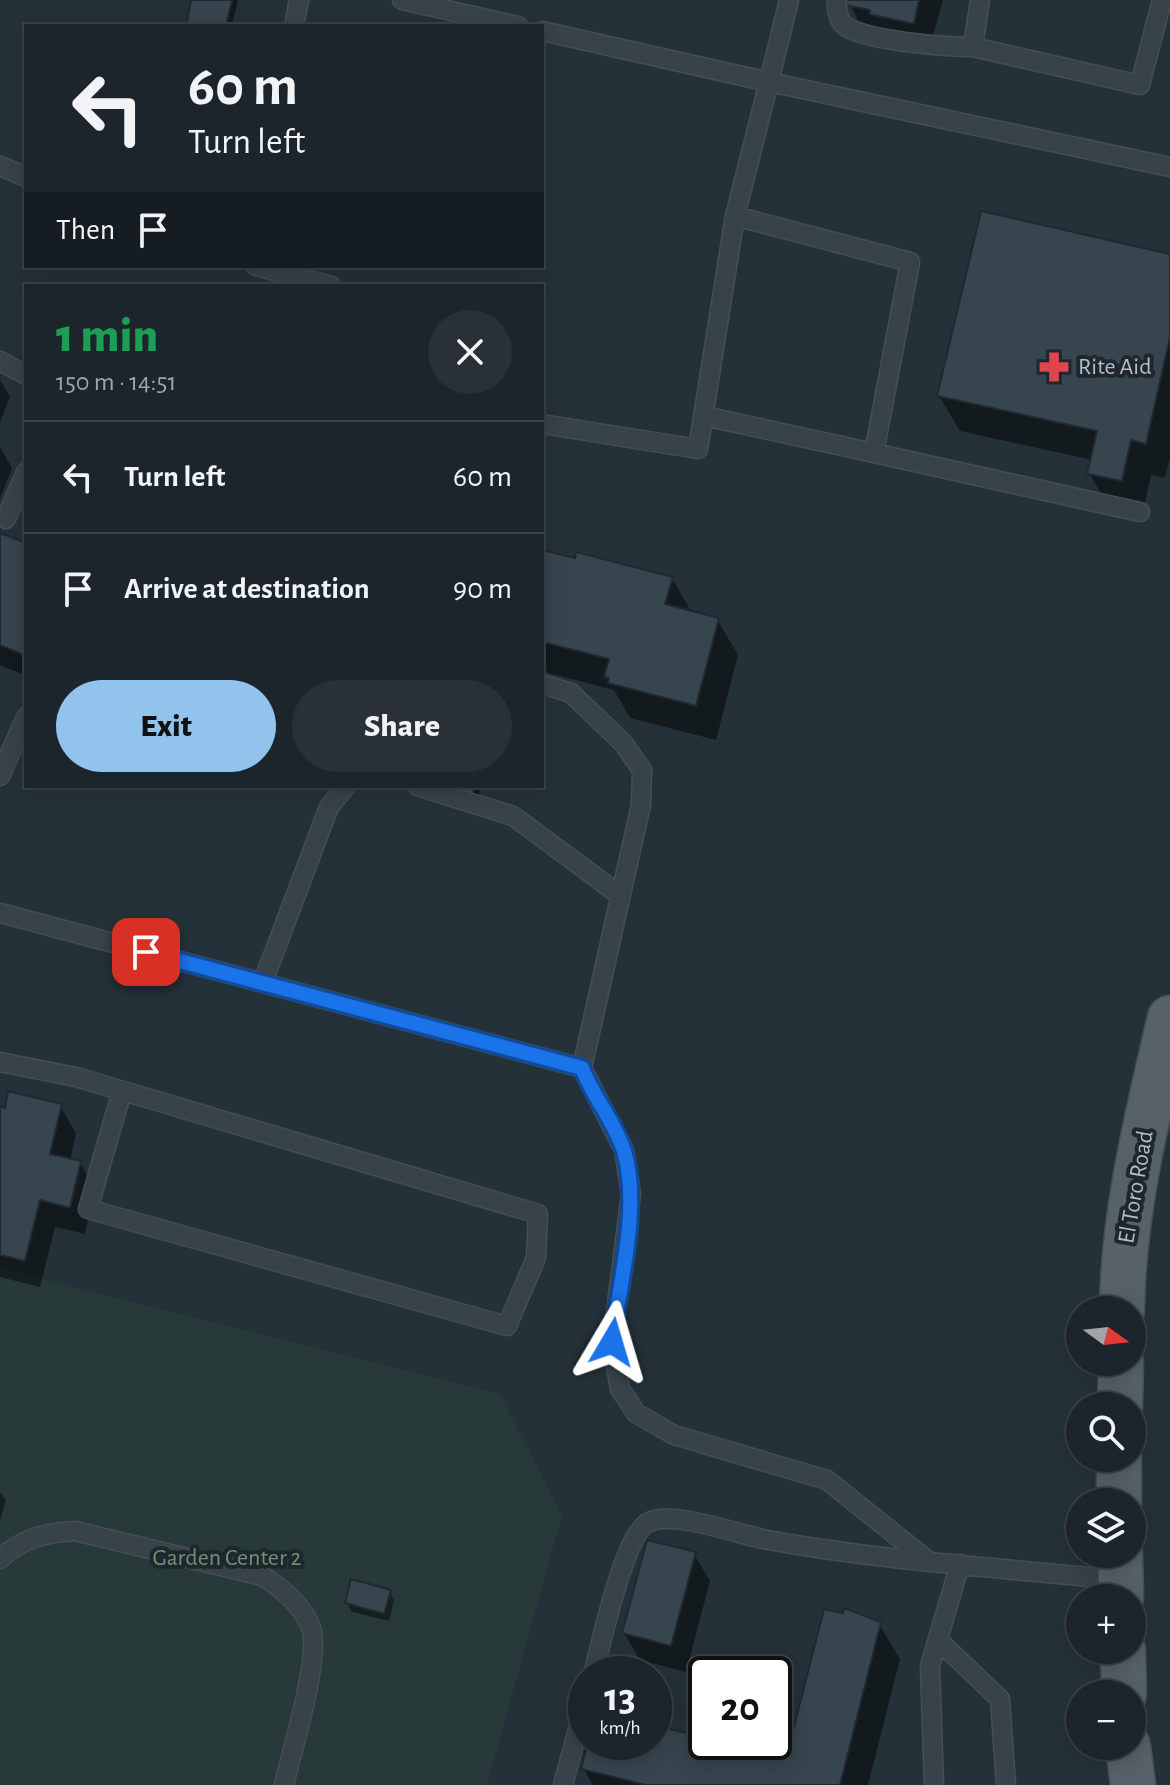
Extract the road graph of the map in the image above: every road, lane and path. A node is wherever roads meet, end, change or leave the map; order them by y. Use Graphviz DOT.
graph roads {
  1 [pos="299,0"];
  2 [pos="402,0"];
  3 [pos="789,0"];
  4 [pos="837,0"];
  5 [pos="980,0"];
  6 [pos="1162,0"];
  7 [pos="471,14"];
  8 [pos="294,24"];
  9 [pos="510,24"];
  10 [pos="544,31"];
  11 [pos="973,47"];
  12 [pos="769,82"];
  13 [pos="0,166"];
  14 [pos="1170,167"];
  15 [pos="24,176"];
  16 [pos="735,216"];
  17 [pos="264,268"];
  18 [pos="324,284"];
  19 [pos="0,361"];
  20 [pos="24,374"];
  21 [pos="704,416"];
  22 [pos="544,424"];
  23 [pos="874,453"];
  24 [pos="24,477"];
  25 [pos="1140,512"];
  26 [pos="6,519"];
  27 [pos="544,685"];
  28 [pos="24,720"];
  29 [pos="7,743"];
  30 [pos="0,776"];
  31 [pos="344,788"];
  32 [pos="423,788"];
  33 [pos="621,896"];
  34 [pos="0,913"];
  35 [pos="263,982"];
  36 [pos="1170,1018"];
  37 [pos="0,1062"];
  38 [pos="582,1068"];
  39 [pos="122,1091"];
  40 [pos="1122,1296"];
  41 [pos="0,1559"];
  42 [pos="927,1560"];
  43 [pos="960,1564"];
  44 [pos="1121,1577"];
  45 [pos="938,1640"];
  46 [pos="598,1656"];
  47 [pos="570,1760"];
  48 [pos="1130,1760"];
  49 [pos="284,1785"];
  50 [pos="563,1785"];
  51 [pos="934,1785"];
  52 [pos="1006,1785"];
  53 [pos="1133,1785"];
  1 -- 8 [label="lane"];
  2 -- 7 [label="lane"];
  3 -- 12 [label="lane"];
  4 -- 11 [label="lane"];
  5 -- 11 [label="lane"];
  6 -- 11 [label="lane"];
  7 -- 9 [label="lane"];
  10 -- 12 [label="lane"];
  12 -- 14 [label="lane"];
  12 -- 16 [label="lane"];
  13 -- 15 [label="lane"];
  16 -- 21 [label="lane"];
  16 -- 23 [label="lane"];
  17 -- 18 [label="lane"];
  19 -- 20 [label="lane"];
  21 -- 22 [label="lane"];
  21 -- 23 [label="lane"];
  23 -- 25 [label="lane"];
  24 -- 26 [label="lane"];
  27 -- 33 [label="lane"];
  28 -- 29 [label="lane"];
  29 -- 30 [label="lane"];
  31 -- 35 [label="lane"];
  32 -- 33 [label="lane"];
  33 -- 38 [label="lane"];
  34 -- 35 [label="lane"];
  35 -- 38 [label="lane"];
  36 -- 40 [label="main road, El Toro Road"];
  37 -- 39 [label="lane"];
  38 -- 42 [label="lane"];
  39 -- 39 [label="lane"];
  41 -- 49 [label="lane"];
  42 -- 43 [label="lane"];
  42 -- 46 [label="lane"];
  43 -- 44 [label="lane"];
  43 -- 45 [label="lane"];
  45 -- 51 [label="lane"];
  45 -- 52 [label="lane"];
  47 -- 50 [label="lane"];
  48 -- 53 [label="main road"];
}
